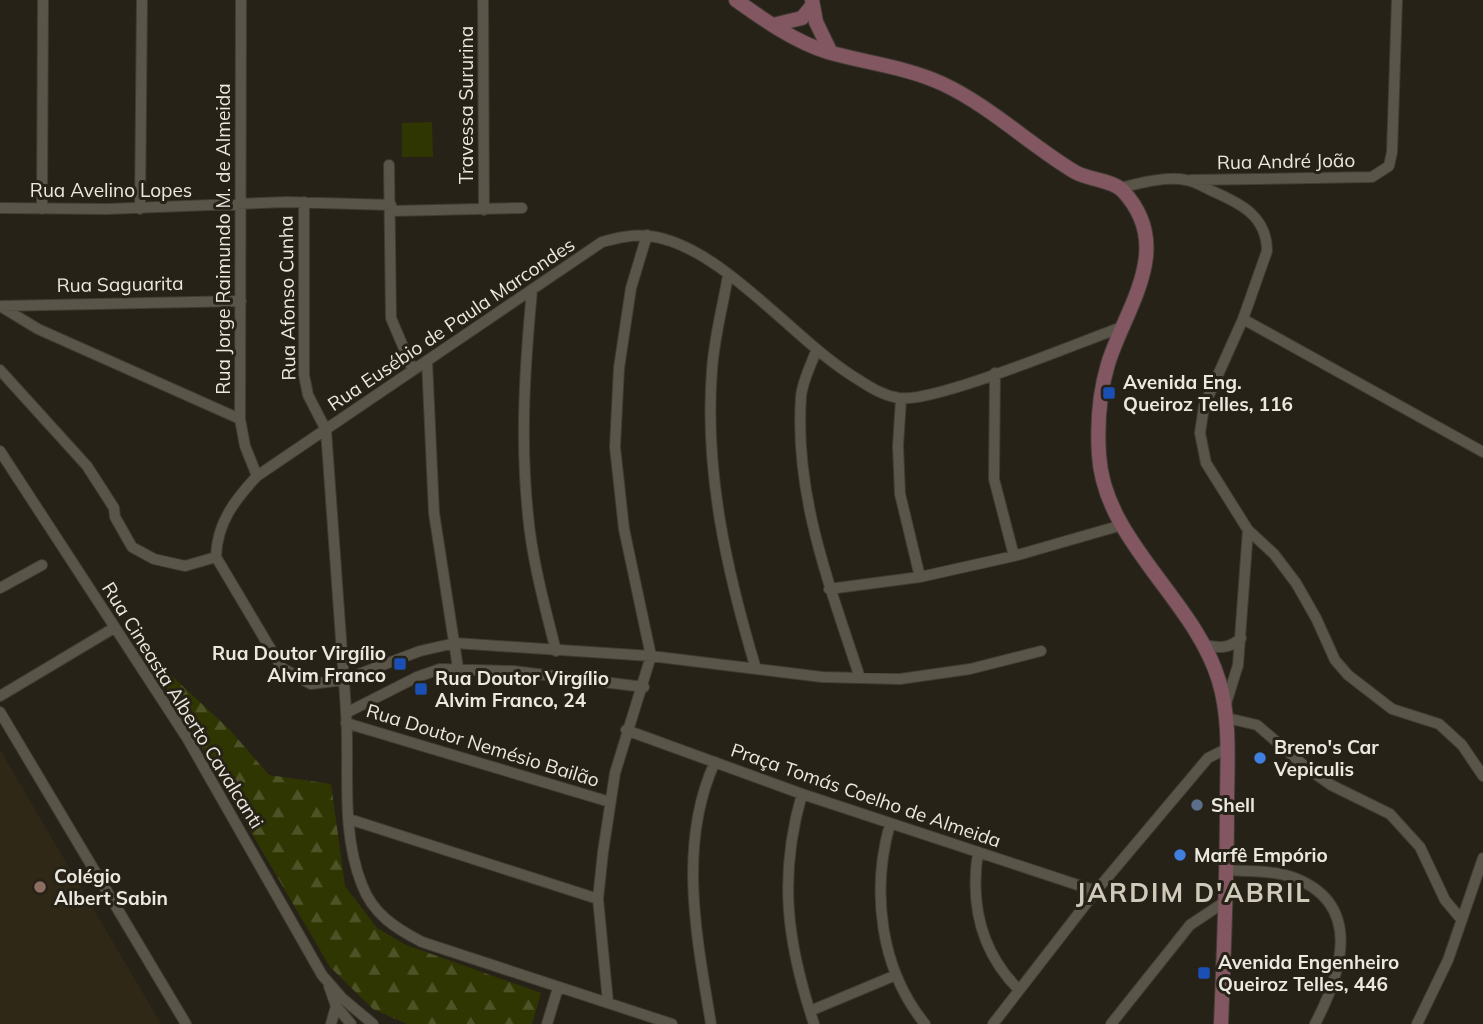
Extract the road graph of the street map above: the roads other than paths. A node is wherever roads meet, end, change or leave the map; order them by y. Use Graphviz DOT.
graph roads {
  1 [pos="43,0"];
  2 [pos="142,0"];
  3 [pos="242,0"];
  4 [pos="483,0"];
  5 [pos="736,0"];
  6 [pos="1397,0"];
  7 [pos="812,3"];
  8 [pos="773,25"];
  9 [pos="831,53"];
  10 [pos="389,165"];
  11 [pos="1187,180"];
  12 [pos="1120,188"];
  13 [pos="303,202"];
  14 [pos="239,204"];
  15 [pos="0,208"];
  16 [pos="141,208"];
  17 [pos="391,208"];
  18 [pos="522,208"];
  19 [pos="42,209"];
  20 [pos="484,210"];
  21 [pos="646,235"];
  22 [pos="728,275"];
  23 [pos="532,290"];
  24 [pos="241,301"];
  25 [pos="0,306"];
  26 [pos="1243,319"];
  27 [pos="1125,326"];
  28 [pos="816,351"];
  29 [pos="427,361"];
  30 [pos="0,370"];
  31 [pos="413,370"];
  32 [pos="995,373"];
  33 [pos="901,399"];
  34 [pos="240,419"];
  35 [pos="326,429"];
  36 [pos="0,451"];
  37 [pos="1483,452"];
  38 [pos="257,476"];
  39 [pos="1122,525"];
  40 [pos="1248,530"];
  41 [pos="1014,556"];
  42 [pos="216,557"];
  43 [pos="42,565"];
  44 [pos="920,577"];
  45 [pos="0,588"];
  46 [pos="828,589"];
  47 [pos="114,628"];
  48 [pos="1241,638"];
  49 [pos="455,643"];
  50 [pos="1204,645"];
  51 [pos="1041,650"];
  52 [pos="556,651"];
  53 [pos="651,656"];
  54 [pos="458,668"];
  55 [pos="756,669"];
  56 [pos="860,678"];
  57 [pos="343,680"];
  58 [pos="644,687"];
  59 [pos="0,696"];
  60 [pos="0,712"];
  61 [pos="1226,713"];
  62 [pos="346,718"];
  63 [pos="626,730"];
  64 [pos="1228,748"];
  65 [pos="715,762"];
  66 [pos="1483,776"];
  67 [pos="803,794"];
  68 [pos="610,802"];
  69 [pos="349,819"];
  70 [pos="890,824"];
  71 [pos="978,852"];
  72 [pos="1483,858"];
  73 [pos="1227,870"];
  74 [pos="1096,891"];
  75 [pos="598,899"];
  76 [pos="1226,901"];
  77 [pos="1461,919"];
  78 [pos="896,975"];
  79 [pos="328,983"];
  80 [pos="558,988"];
  81 [pos="1019,990"];
  82 [pos="608,1002"];
  83 [pos="336,1006"];
  84 [pos="810,1011"];
  85 [pos="186,1024"];
  86 [pos="331,1024"];
  87 [pos="351,1024"];
  88 [pos="373,1024"];
  89 [pos="547,1024"];
  90 [pos="672,1024"];
  91 [pos="711,1024"];
  92 [pos="814,1024"];
  93 [pos="925,1024"];
  94 [pos="993,1024"];
  95 [pos="1111,1024"];
  96 [pos="1221,1024"];
  97 [pos="1315,1024"];
  98 [pos="1417,1024"];
  1 -- 19 [label="street"];
  2 -- 16 [label="street"];
  3 -- 14 [label="street, Rua Jorge Raimundo M. de Almeida"];
  4 -- 20 [label="street, Travessa Sururina"];
  5 -- 8 [label="main road"];
  6 -- 11 [label="street, Rua André João"];
  7 -- 8 [label="main road"];
  7 -- 9 [label="main road"];
  8 -- 9 [label="main road"];
  9 -- 12 [label="main road"];
  10 -- 17 [label="street"];
  11 -- 12 [label="street, Rua André João"];
  11 -- 26 [label="street"];
  12 -- 27 [label="main road"];
  13 -- 14 [label="street, Rua Avelino Lopes"];
  13 -- 17 [label="street, Rua Avelino Lopes"];
  13 -- 35 [label="street, Rua Afonso Cunha"];
  14 -- 16 [label="street, Rua Avelino Lopes"];
  14 -- 24 [label="street, Rua Jorge Raimundo M. de Almeida"];
  15 -- 19 [label="street, Rua Avelino Lopes"];
  16 -- 19 [label="street, Rua Avelino Lopes"];
  17 -- 20 [label="street, Rua Avelino Lopes"];
  17 -- 31 [label="street"];
  18 -- 20 [label="street, Rua Avelino Lopes"];
  21 -- 22 [label="street, Rua Eusébio de Paula Marcondes"];
  21 -- 23 [label="street, Rua Eusébio de Paula Marcondes"];
  21 -- 53 [label="street"];
  22 -- 28 [label="street, Rua Eusébio de Paula Marcondes"];
  22 -- 55 [label="street"];
  23 -- 29 [label="street, Rua Eusébio de Paula Marcondes"];
  23 -- 52 [label="street"];
  24 -- 25 [label="street, Rua Saguarita"];
  24 -- 34 [label="street, Rua Jorge Raimundo M. de Almeida"];
  25 -- 34 [label="street"];
  26 -- 37 [label="street"];
  26 -- 40 [label="street"];
  27 -- 32 [label="street"];
  27 -- 39 [label="main road"];
  28 -- 33 [label="street, Rua Eusébio de Paula Marcondes"];
  28 -- 46 [label="street"];
  29 -- 31 [label="street, Rua Eusébio de Paula Marcondes"];
  29 -- 49 [label="street"];
  30 -- 42 [label="street"];
  31 -- 35 [label="street, Rua Eusébio de Paula Marcondes"];
  32 -- 33 [label="street"];
  32 -- 41 [label="street"];
  33 -- 44 [label="street"];
  34 -- 38 [label="street, Rua Jorge Raimundo M. de Almeida"];
  35 -- 38 [label="street"];
  35 -- 57 [label="street, Rua Eusébio de Paula Marcondes"];
  36 -- 47 [label="street, Rua Cineasta Alberto Cavalcanti"];
  38 -- 42 [label="street"];
  39 -- 41 [label="street"];
  39 -- 50 [label="main road"];
  40 -- 48 [label="street"];
  40 -- 66 [label="street"];
  41 -- 44 [label="street"];
  42 -- 57 [label="street"];
  43 -- 45 [label="street"];
  44 -- 46 [label="street"];
  46 -- 56 [label="street"];
  47 -- 59 [label="street"];
  47 -- 79 [label="street, Rua Cineasta Alberto Cavalcanti"];
  48 -- 50 [label="street"];
  48 -- 61 [label="street"];
  49 -- 52 [label="street"];
  49 -- 54 [label="street"];
  49 -- 57 [label="street"];
  50 -- 61 [label="main road"];
  51 -- 56 [label="street"];
  52 -- 53 [label="street"];
  53 -- 55 [label="street"];
  53 -- 58 [label="street"];
  54 -- 58 [label="street"];
  54 -- 62 [label="street"];
  55 -- 56 [label="street"];
  57 -- 62 [label="street, Rua Eusébio de Paula Marcondes"];
  58 -- 63 [label="street"];
  60 -- 85 [label="street"];
  61 -- 64 [label="main road"];
  61 -- 77 [label="street"];
  62 -- 68 [label="street, Rua Doutor Nemésio Bailão"];
  62 -- 69 [label="street, Rua Eusébio de Paula Marcondes"];
  63 -- 65 [label="street, Praça Tomás Coelho de Almeida"];
  63 -- 68 [label="street"];
  64 -- 73 [label="main road"];
  64 -- 74 [label="street"];
  65 -- 67 [label="street, Praça Tomás Coelho de Almeida"];
  65 -- 91 [label="street"];
  67 -- 70 [label="street, Praça Tomás Coelho de Almeida"];
  67 -- 84 [label="street"];
  68 -- 75 [label="street"];
  69 -- 75 [label="street"];
  69 -- 80 [label="street, Rua Eusébio de Paula Marcondes"];
  70 -- 71 [label="street, Praça Tomás Coelho de Almeida"];
  70 -- 78 [label="street"];
  71 -- 74 [label="street, Praça Tomás Coelho de Almeida"];
  71 -- 81 [label="street"];
  72 -- 77 [label="street"];
  73 -- 76 [label="main road"];
  73 -- 97 [label="street"];
  74 -- 81 [label="street"];
  75 -- 82 [label="street"];
  76 -- 95 [label="street"];
  76 -- 96 [label="main road"];
  77 -- 98 [label="street"];
  78 -- 84 [label="street"];
  78 -- 93 [label="street"];
  79 -- 83 [label="street, Rua Cineasta Alberto Cavalcanti"];
  79 -- 88 [label="street, Rua Cineasta Alberto Cavalcanti"];
  80 -- 82 [label="street, Rua Eusébio de Paula Marcondes"];
  80 -- 89 [label="street"];
  81 -- 94 [label="street"];
  82 -- 90 [label="street, Rua Eusébio de Paula Marcondes"];
  83 -- 86 [label="street"];
  83 -- 87 [label="street, Rua Cineasta Alberto Cavalcanti"];
  84 -- 92 [label="street"];
}
